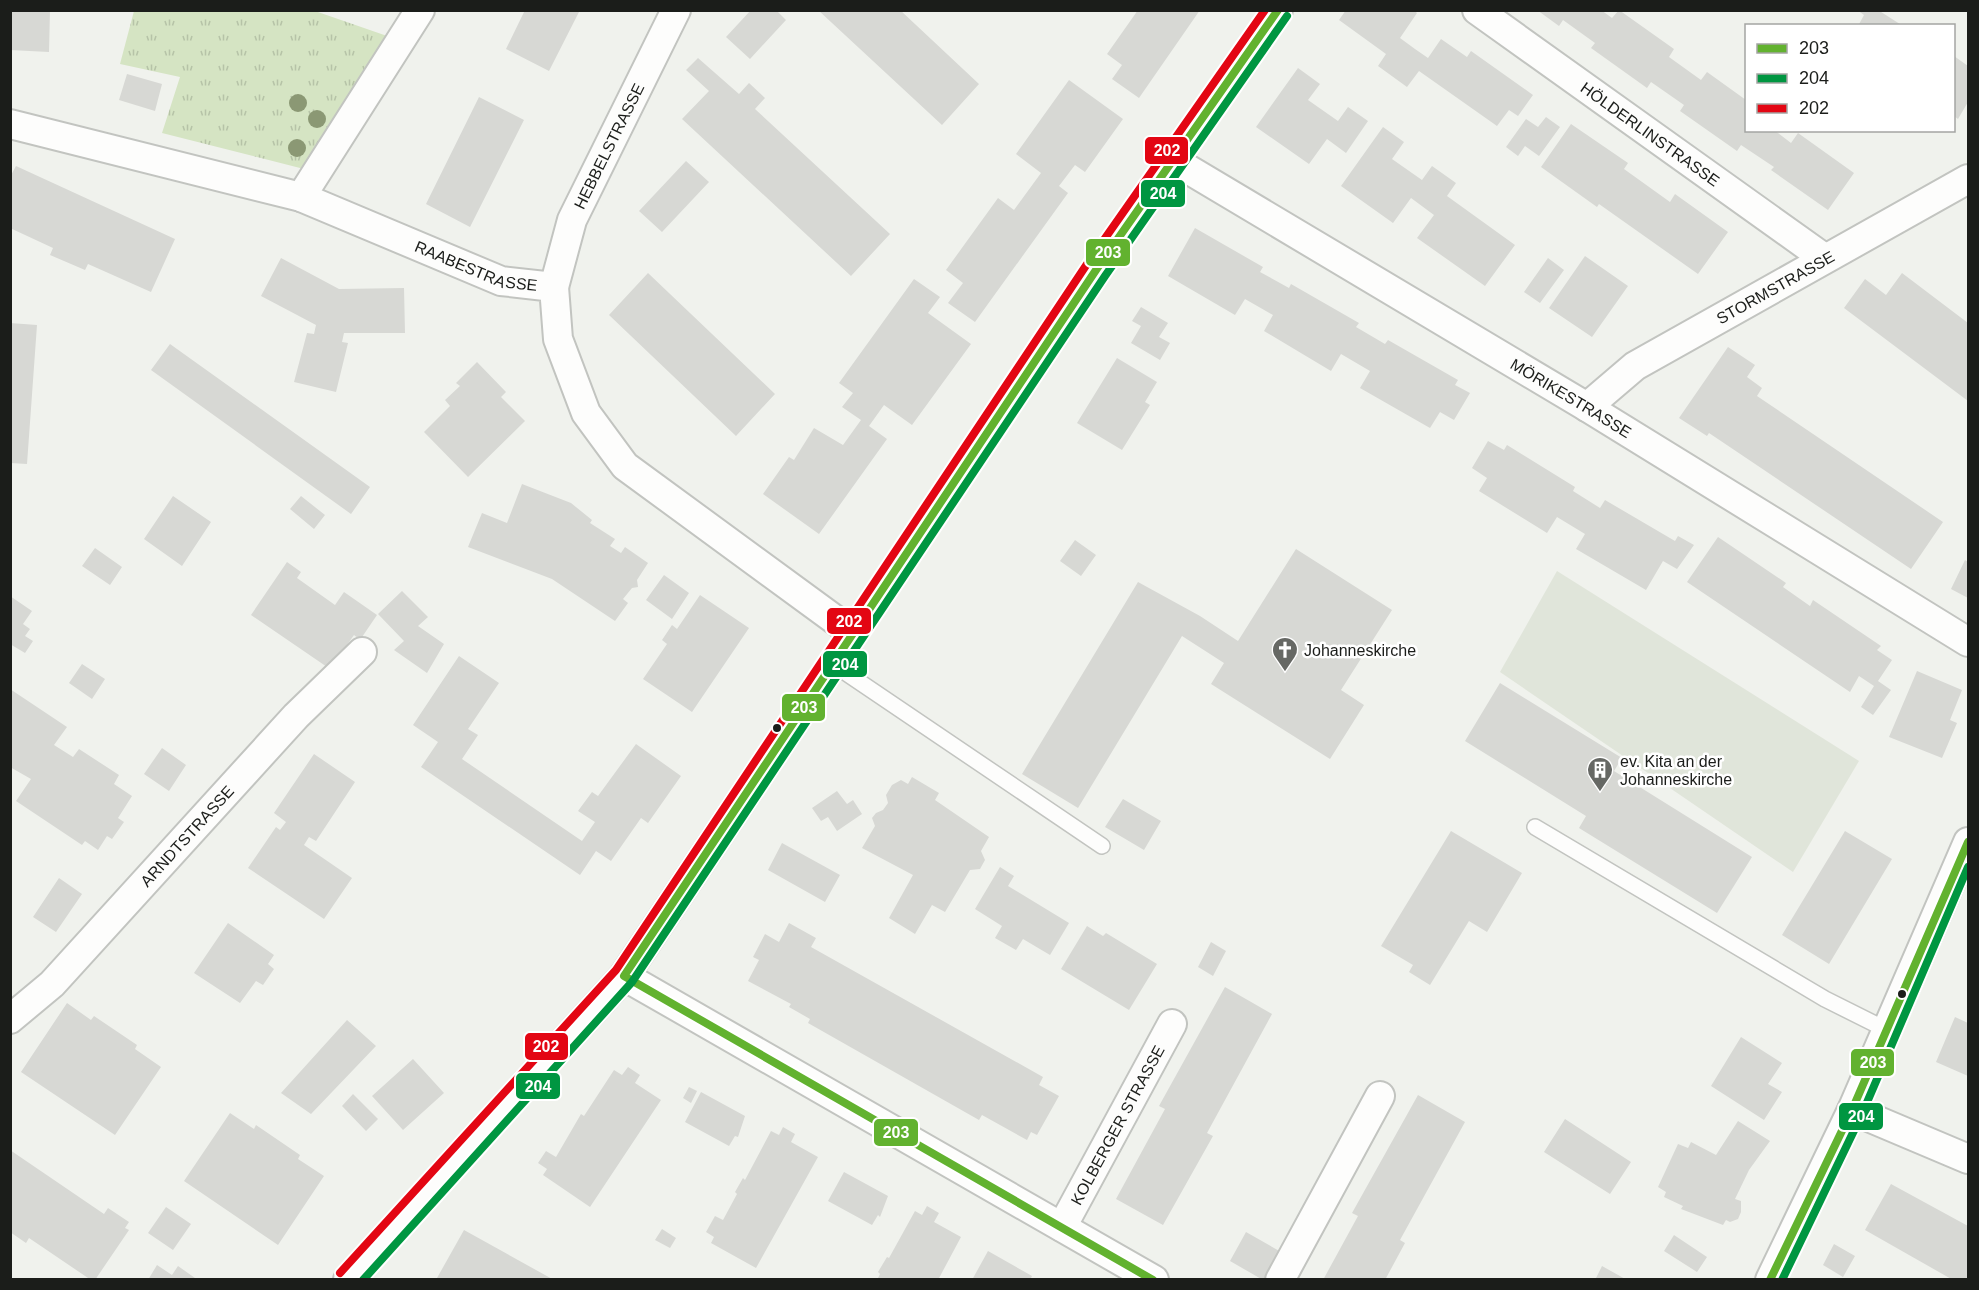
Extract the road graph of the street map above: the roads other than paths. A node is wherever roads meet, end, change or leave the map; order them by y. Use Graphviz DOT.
graph roads {
  1 [pos="420,10"];
  2 [pos="676,10"];
  3 [pos="1278,10"];
  4 [pos="1477,10"];
  5 [pos="10,124"];
  6 [pos="1171,159"];
  7 [pos="1968,179"];
  8 [pos="301,197"];
  9 [pos="1824,258"];
  10 [pos="554,287"];
  11 [pos="1587,407"];
  12 [pos="853,633"];
  13 [pos="1968,642"];
  14 [pos="362,652"];
  15 [pos="833,664"];
  16 [pos="1535,827"];
  17 [pos="1968,842"];
  18 [pos="1102,846"];
  19 [pos="624,975"];
  20 [pos="10,1018"];
  21 [pos="1172,1024"];
  22 [pos="1887,1030"];
  23 [pos="1380,1096"];
  24 [pos="1852,1110"];
  25 [pos="1968,1159"];
  26 [pos="1062,1227"];
  27 [pos="360,1276"];
  28 [pos="1154,1280"];
  29 [pos="1280,1280"];
  30 [pos="1770,1280"];
  1 -- 8 [label="street"];
  2 -- 10 [label="street, HEBBELSTRASSE"];
  3 -- 6 [label="street"];
  4 -- 9 [label="street, HÖLDERLINSTRASSE"];
  5 -- 8 [label="street, RAABESTRASSE"];
  6 -- 11 [label="street, MÖRIKESTRASSE"];
  6 -- 12 [label="street"];
  7 -- 9 [label="street, STORMSTRASSE"];
  8 -- 10 [label="street, RAABESTRASSE"];
  9 -- 11 [label="street, STORMSTRASSE"];
  10 -- 12 [label="street, RAABESTRASSE"];
  11 -- 13 [label="street, MÖRIKESTRASSE"];
  12 -- 15 [label="street"];
  14 -- 20 [label="street, ARNDTSTRASSE"];
  15 -- 18 [label="lane"];
  15 -- 19 [label="street"];
  16 -- 22 [label="lane"];
  17 -- 22 [label="street"];
  19 -- 26 [label="street"];
  19 -- 27 [label="street"];
  21 -- 26 [label="street, KOLBERGER STRASSE"];
  22 -- 24 [label="street"];
  23 -- 29 [label="street"];
  24 -- 25 [label="street"];
  24 -- 30 [label="street"];
  26 -- 28 [label="street"];
}
